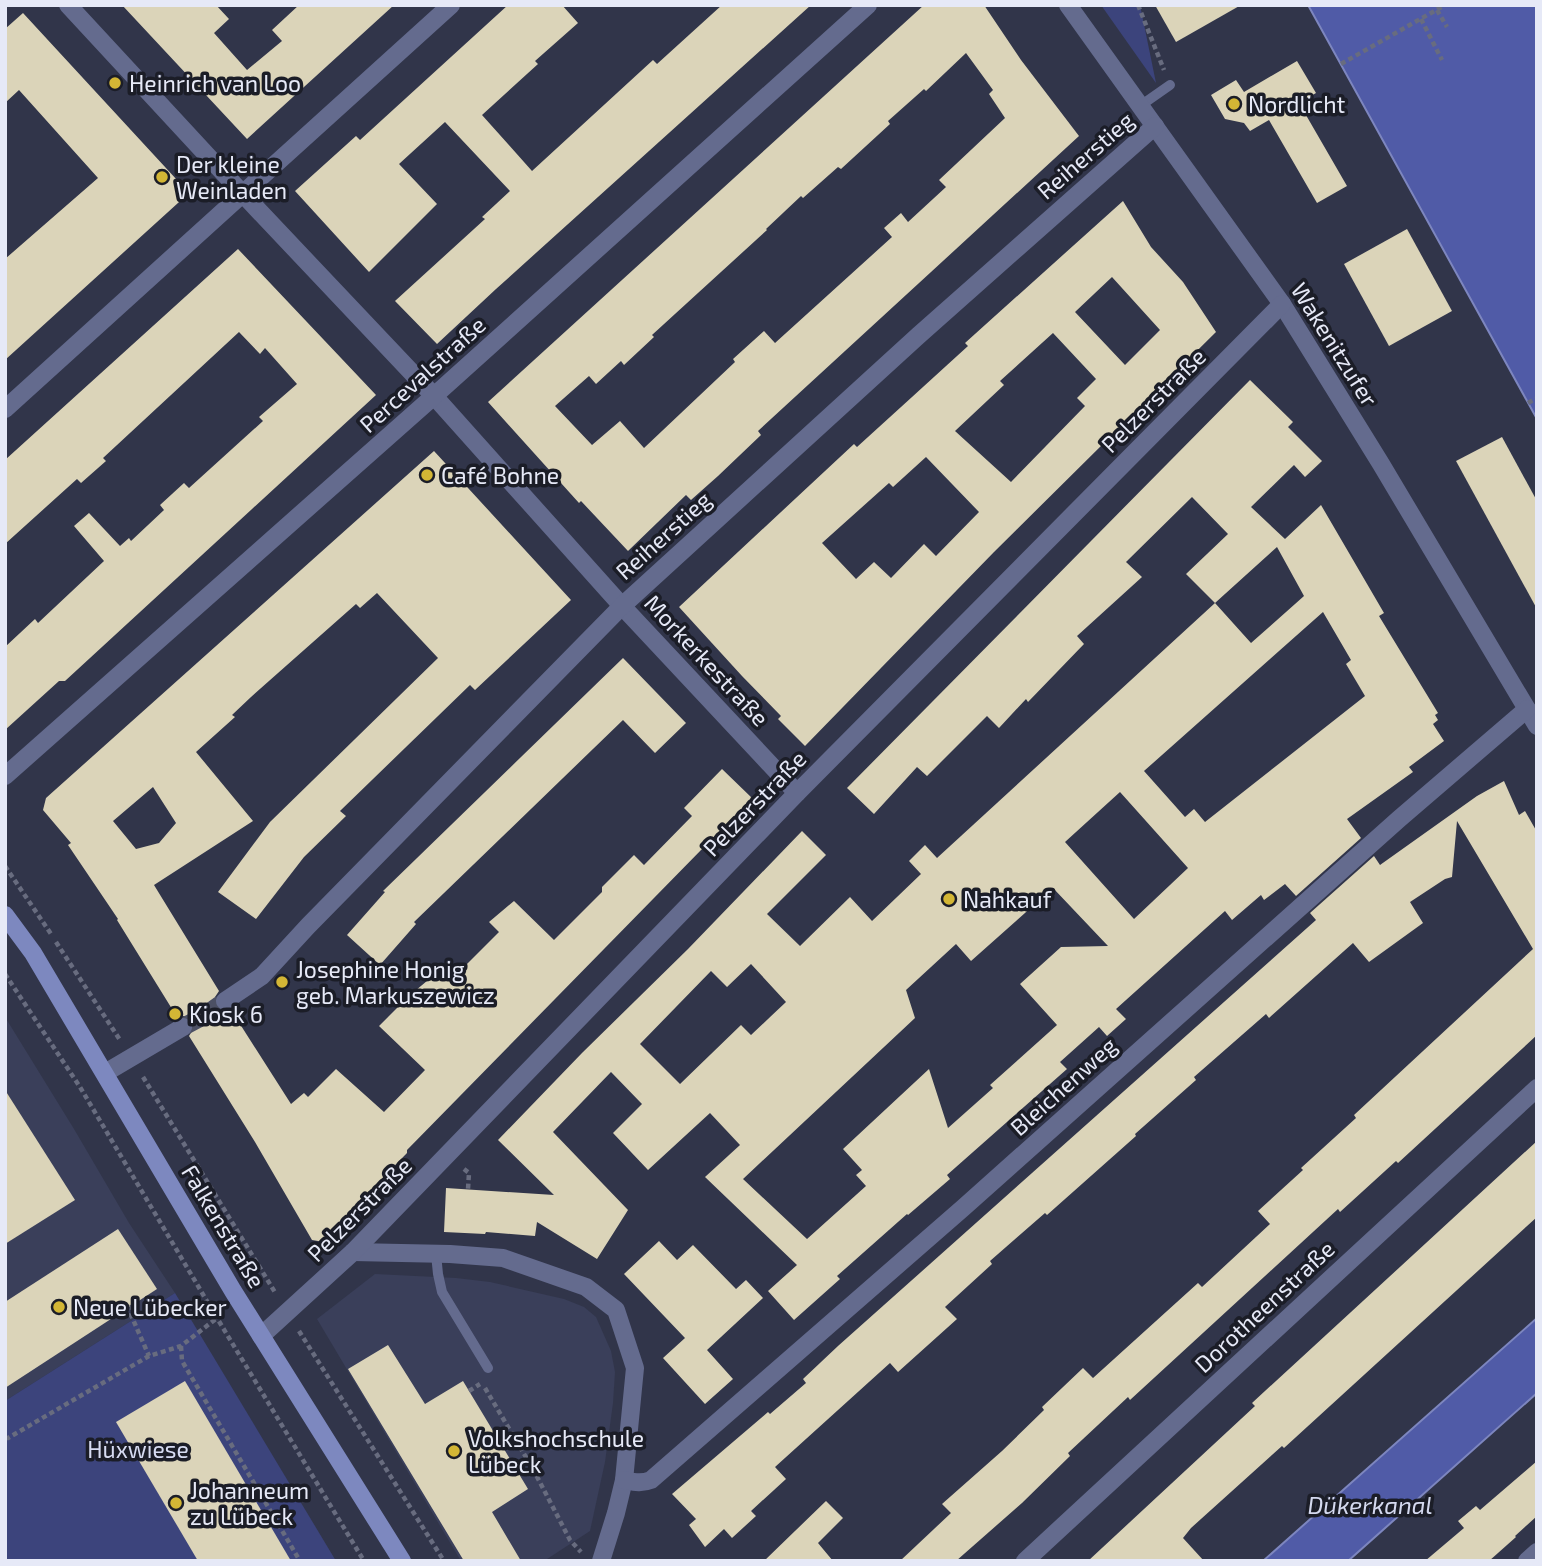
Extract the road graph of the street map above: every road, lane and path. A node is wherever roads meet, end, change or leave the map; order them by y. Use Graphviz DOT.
graph roads {
  1 [pos="68,5"];
  2 [pos="451,5"];
  3 [pos="868,5"];
  4 [pos="1068,5"];
  5 [pos="1138,5"];
  6 [pos="1445,5"];
  7 [pos="1437,10"];
  8 [pos="1421,19"];
  9 [pos="1447,27"];
  10 [pos="1442,60"];
  11 [pos="1341,64"];
  12 [pos="1170,85"];
  13 [pos="1140,106"];
  14 [pos="1155,126"];
  15 [pos="242,193"];
  16 [pos="1282,304"];
  17 [pos="434,396"];
  18 [pos="1537,398"];
  19 [pos="1528,403"];
  20 [pos="5,409"];
  21 [pos="622,606"];
  22 [pos="1527,709"];
  23 [pos="1537,726"];
  24 [pos="5,776"];
  25 [pos="797,793"];
  26 [pos="5,866"];
  27 [pos="5,915"];
  28 [pos="5,974"];
  29 [pos="225,1001"];
  30 [pos="183,1027"];
  31 [pos="131,1057"];
  32 [pos="105,1073"];
  33 [pos="1537,1088"];
  34 [pos="463,1167"];
  35 [pos="468,1189"];
  36 [pos="352,1252"];
  37 [pos="436,1254"];
  38 [pos="132,1306"];
  39 [pos="287,1313"];
  40 [pos="217,1318"];
  41 [pos="261,1336"];
  42 [pos="181,1346"];
  43 [pos="149,1356"];
  44 [pos="488,1368"];
  45 [pos="468,1391"];
  46 [pos="5,1438"];
  47 [pos="624,1480"];
  48 [pos="1537,1552"];
  49 [pos="300,1561"];
  50 [pos="364,1561"];
  51 [pos="402,1561"];
  52 [pos="444,1561"];
  53 [pos="588,1561"];
  54 [pos="601,1561"];
  55 [pos="1025,1561"];
  56 [pos="1527,1561"];
  1 -- 15 [label="street, Morkerkestraße"];
  2 -- 15 [label="street"];
  3 -- 17 [label="street, Percevalstraße"];
  4 -- 13 [label="street, Wakenitzufer"];
  5 -- 12 [label="path"];
  6 -- 7 [label="path"];
  7 -- 8 [label="path"];
  7 -- 9 [label="path"];
  8 -- 10 [label="path"];
  8 -- 11 [label="path"];
  12 -- 13 [label="lane"];
  13 -- 14 [label="street, Wakenitzufer"];
  14 -- 16 [label="street, Wakenitzufer"];
  14 -- 21 [label="street, Reiherstieg"];
  15 -- 17 [label="street, Morkerkestraße"];
  15 -- 20 [label="street"];
  16 -- 22 [label="street, Wakenitzufer"];
  16 -- 25 [label="street, Pelzerstraße"];
  17 -- 21 [label="street, Morkerkestraße"];
  17 -- 24 [label="street, Percevalstraße"];
  18 -- 19 [label="path"];
  21 -- 25 [label="street, Morkerkestraße"];
  21 -- 29 [label="street, Reiherstieg"];
  22 -- 23 [label="street, Wakenitzufer"];
  22 -- 47 [label="street, Bleichenweg"];
  25 -- 36 [label="street, Pelzerstraße"];
  26 -- 31 [label="path"];
  27 -- 32 [label="main road, Falkenstraße"];
  28 -- 40 [label="path"];
  30 -- 31 [label="street"];
  31 -- 32 [label="street"];
  31 -- 39 [label="path"];
  32 -- 41 [label="main road, Falkenstraße"];
  33 -- 55 [label="street, Dorotheenstraße"];
  34 -- 35 [label="path"];
  36 -- 37 [label="street"];
  36 -- 39 [label="street, Pelzerstraße"];
  37 -- 44 [label="lane"];
  37 -- 47 [label="street"];
  38 -- 43 [label="path"];
  39 -- 41 [label="street, Pelzerstraße"];
  39 -- 52 [label="path"];
  40 -- 42 [label="path"];
  40 -- 50 [label="path"];
  41 -- 51 [label="main road, Falkenstraße"];
  42 -- 43 [label="path"];
  42 -- 49 [label="path"];
  43 -- 46 [label="path"];
  45 -- 53 [label="path"];
  47 -- 54 [label="street"];
  48 -- 56 [label="street"];
}
